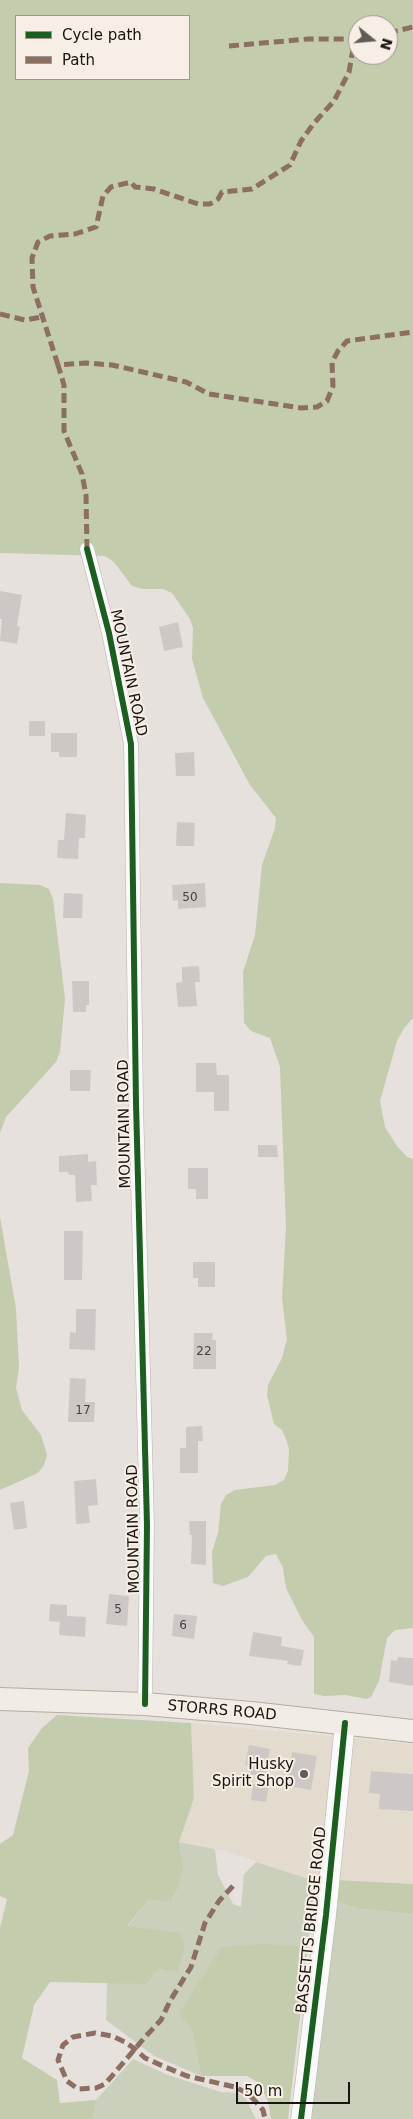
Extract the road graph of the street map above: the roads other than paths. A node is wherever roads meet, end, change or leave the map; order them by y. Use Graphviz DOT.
graph roads {
  1 [pos="87,549"];
  2 [pos="0,1699"];
  3 [pos="144,1704"];
  4 [pos="345,1724"];
  5 [pos="413,1731"];
  6 [pos="301,2119"];
  1 -- 3 [label="street, MOUNTAIN ROAD"];
  2 -- 3 [label="main road, STORRS ROAD"];
  3 -- 4 [label="main road, STORRS ROAD"];
  4 -- 5 [label="main road, STORRS ROAD"];
  4 -- 6 [label="street, BASSETTS BRIDGE ROAD"];
}
